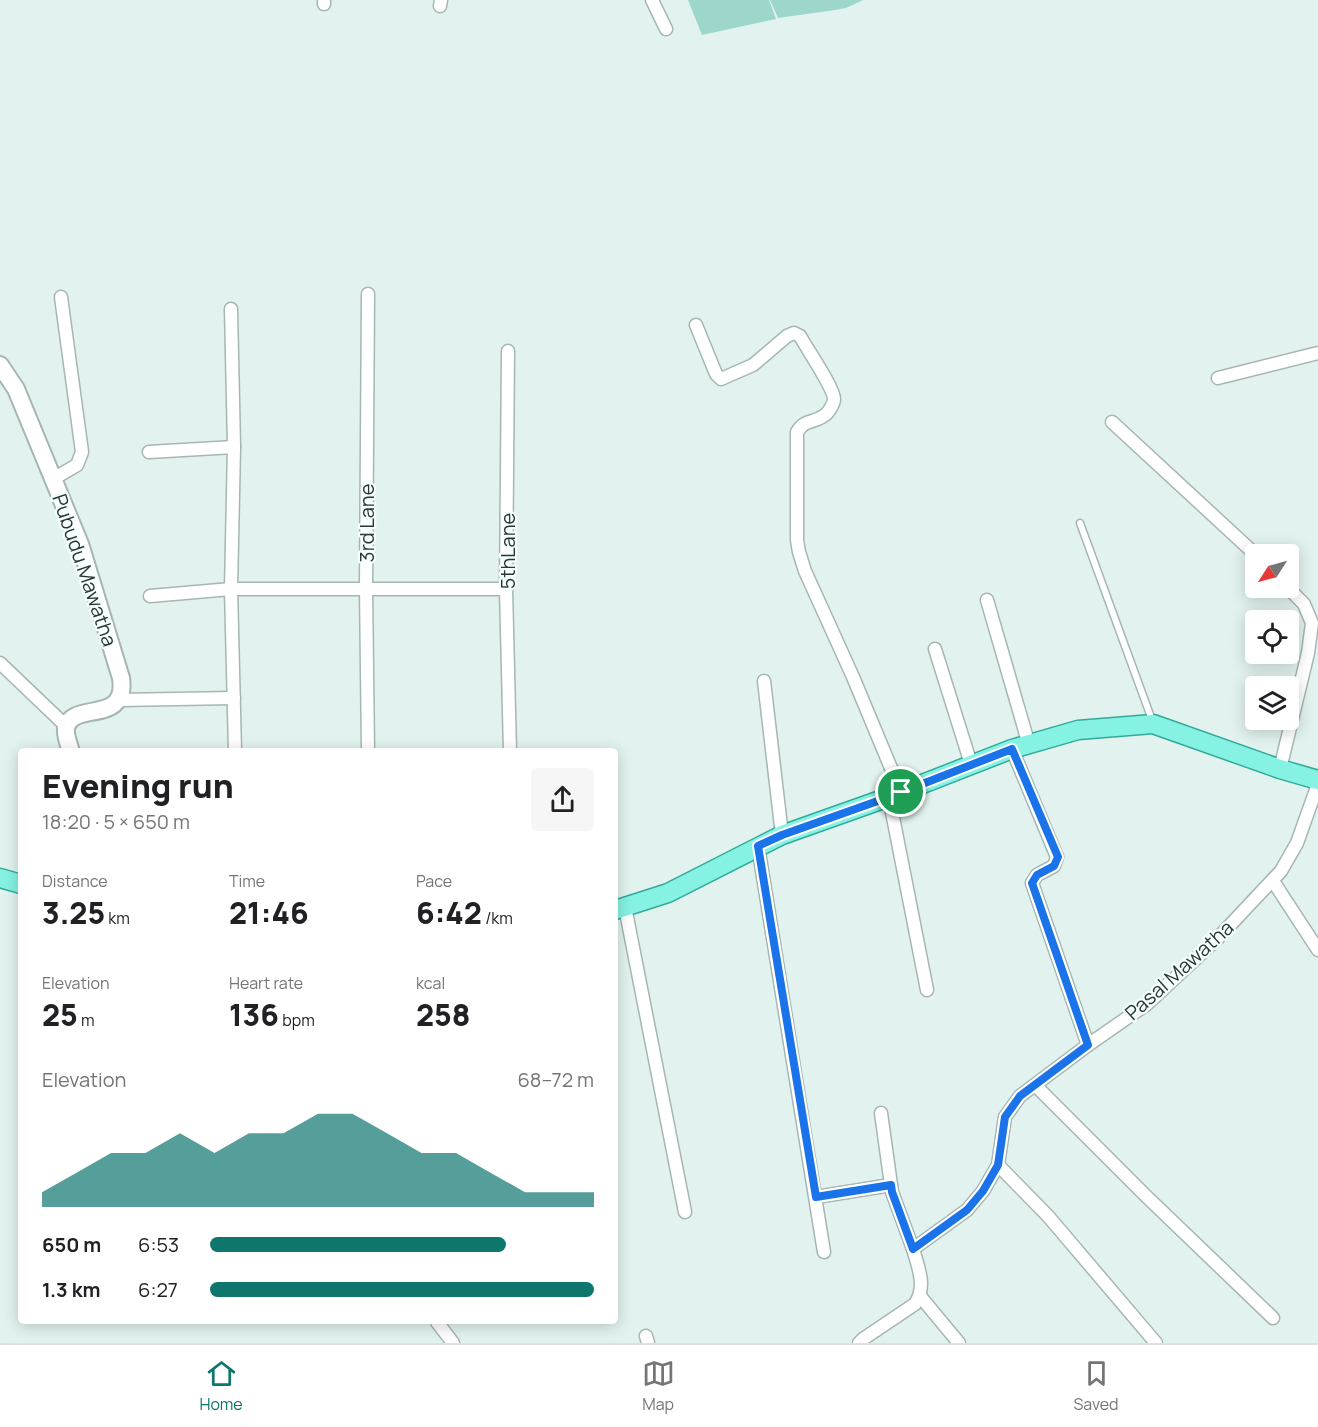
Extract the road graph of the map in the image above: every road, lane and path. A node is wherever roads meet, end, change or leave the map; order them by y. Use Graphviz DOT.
graph roads {
  1 [pos="652,0"];
  2 [pos="666,29"];
  3 [pos="368,294"];
  4 [pos="61,297"];
  5 [pos="231,309"];
  6 [pos="696,324"];
  7 [pos="508,351"];
  8 [pos="1318,353"];
  9 [pos="0,365"];
  10 [pos="1218,378"];
  11 [pos="1112,422"];
  12 [pos="234,447"];
  13 [pos="149,452"];
  14 [pos="53,478"];
  15 [pos="1080,524"];
  16 [pos="1245,545"];
  17 [pos="366,588"];
  18 [pos="231,589"];
  19 [pos="506,590"];
  20 [pos="150,596"];
  21 [pos="1299,598"];
  22 [pos="987,600"];
  23 [pos="935,649"];
  24 [pos="0,663"];
  25 [pos="764,681"];
  26 [pos="234,698"];
  27 [pos="118,700"];
  28 [pos="1153,724"];
  29 [pos="66,726"];
  30 [pos="1020,747"];
  31 [pos="70,748"];
  32 [pos="235,748"];
  33 [pos="368,748"];
  34 [pos="510,748"];
  35 [pos="971,764"];
  36 [pos="1280,769"];
  37 [pos="1318,782"];
  38 [pos="895,794"];
  39 [pos="782,835"];
  40 [pos="758,846"];
  41 [pos="0,878"];
  42 [pos="1273,881"];
  43 [pos="18,884"];
  44 [pos="620,909"];
  45 [pos="1318,950"];
  46 [pos="927,990"];
  47 [pos="1088,1045"];
  48 [pos="1035,1084"];
  49 [pos="881,1113"];
  50 [pos="998,1165"];
  51 [pos="891,1185"];
  52 [pos="816,1197"];
  53 [pos="685,1212"];
  54 [pos="913,1249"];
  55 [pos="824,1252"];
  56 [pos="920,1296"];
  57 [pos="1274,1318"];
  58 [pos="439,1324"];
  59 [pos="453,1343"];
  60 [pos="859,1343"];
  61 [pos="959,1343"];
  62 [pos="1156,1343"];
  1 -- 2 [label="street"];
  3 -- 17 [label="street, 3rd Lane"];
  4 -- 14 [label="street"];
  5 -- 12 [label="street"];
  6 -- 38 [label="street"];
  7 -- 19 [label="street, 5thLane"];
  8 -- 10 [label="street"];
  9 -- 14 [label="street, Pubudu Mawatha"];
  11 -- 16 [label="street"];
  12 -- 13 [label="street"];
  12 -- 18 [label="street"];
  14 -- 27 [label="street, Pubudu Mawatha"];
  15 -- 28 [label="lane"];
  17 -- 18 [label="street"];
  17 -- 19 [label="street"];
  17 -- 33 [label="street, 3rd Lane"];
  18 -- 20 [label="street"];
  18 -- 26 [label="street"];
  19 -- 34 [label="street, 5thLane"];
  21 -- 36 [label="street"];
  22 -- 30 [label="street"];
  23 -- 35 [label="street"];
  24 -- 29 [label="street"];
  25 -- 39 [label="street"];
  26 -- 27 [label="street"];
  26 -- 32 [label="street"];
  27 -- 29 [label="street"];
  28 -- 30 [label="main road"];
  28 -- 36 [label="main road"];
  29 -- 31 [label="street"];
  30 -- 35 [label="main road"];
  30 -- 47 [label="street"];
  35 -- 38 [label="main road"];
  36 -- 37 [label="main road"];
  37 -- 42 [label="street, Pasal Mawatha"];
  38 -- 39 [label="main road"];
  38 -- 46 [label="street"];
  39 -- 40 [label="main road"];
  40 -- 44 [label="main road"];
  40 -- 52 [label="street"];
  41 -- 43 [label="main road"];
  42 -- 45 [label="street"];
  42 -- 47 [label="street, Pasal Mawatha"];
  44 -- 53 [label="street"];
  47 -- 48 [label="street, Pasal Mawatha"];
  48 -- 50 [label="street, Pasal Mawatha"];
  48 -- 57 [label="street"];
  49 -- 51 [label="street"];
  50 -- 54 [label="street, Pasal Mawatha"];
  50 -- 62 [label="street"];
  51 -- 52 [label="street"];
  51 -- 54 [label="street"];
  52 -- 55 [label="street"];
  54 -- 56 [label="street"];
  56 -- 60 [label="street"];
  56 -- 61 [label="street"];
  58 -- 59 [label="street"];
}
